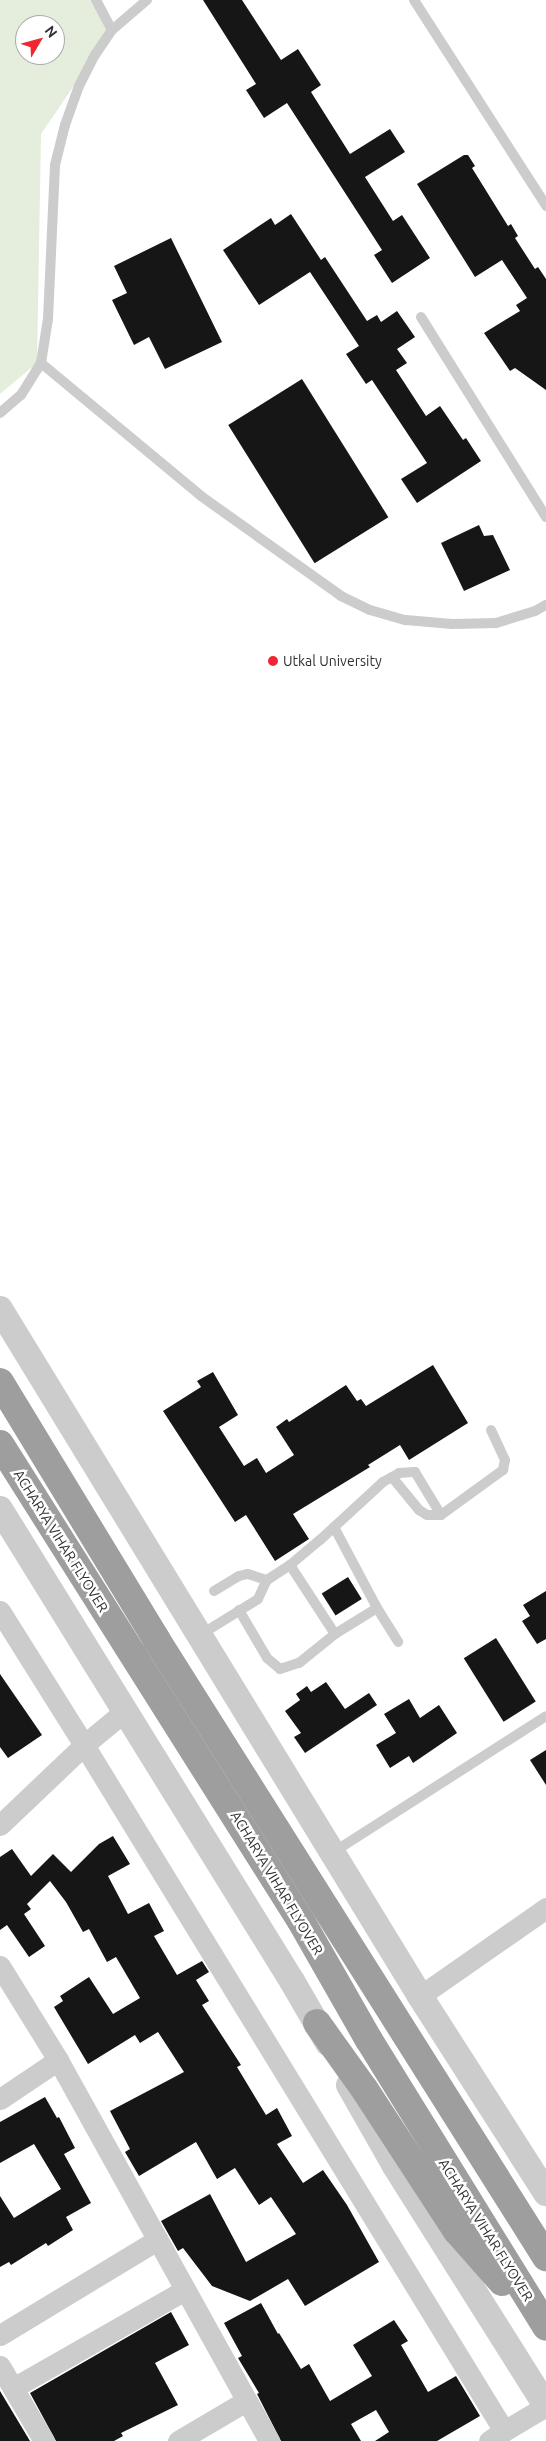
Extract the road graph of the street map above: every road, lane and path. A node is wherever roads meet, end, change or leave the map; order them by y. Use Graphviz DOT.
graph roads {
  1 [pos="96,0"];
  2 [pos="147,0"];
  3 [pos="414,0"];
  4 [pos="112,30"];
  5 [pos="546,206"];
  6 [pos="421,317"];
  7 [pos="41,363"];
  8 [pos="0,412"];
  9 [pos="546,517"];
  10 [pos="546,605"];
  11 [pos="0,1309"];
  12 [pos="0,1382"];
  13 [pos="491,1430"];
  14 [pos="0,1444"];
  15 [pos="392,1477"];
  16 [pos="0,1510"];
  17 [pos="441,1515"];
  18 [pos="334,1528"];
  19 [pos="290,1565"];
  20 [pos="267,1580"];
  21 [pos="214,1591"];
  22 [pos="377,1608"];
  23 [pos="239,1610"];
  24 [pos="0,1611"];
  25 [pos="335,1634"];
  26 [pos="199,1635"];
  27 [pos="398,1642"];
  28 [pos="125,1711"];
  29 [pos="546,1716"];
  30 [pos="84,1745"];
  31 [pos="0,1825"];
  32 [pos="332,1853"];
  33 [pos="546,1908"];
  34 [pos="0,1966"];
  35 [pos="420,1996"];
  36 [pos="317,2023"];
  37 [pos="58,2060"];
  38 [pos="0,2099"];
  39 [pos="546,2193"];
  40 [pos="157,2240"];
  41 [pos="546,2257"];
  42 [pos="185,2290"];
  43 [pos="546,2327"];
  44 [pos="546,2332"];
  45 [pos="0,2335"];
  46 [pos="0,2366"];
  47 [pos="13,2388"];
  48 [pos="246,2401"];
  49 [pos="546,2406"];
  50 [pos="497,2436"];
  51 [pos="44,2441"];
  52 [pos="178,2441"];
  53 [pos="270,2441"];
  1 -- 4 [label="lane"];
  2 -- 4 [label="lane"];
  3 -- 5 [label="lane"];
  4 -- 7 [label="lane"];
  6 -- 9 [label="lane"];
  7 -- 8 [label="lane"];
  7 -- 10 [label="lane"];
  11 -- 26 [label="street"];
  12 -- 41 [label="highway, ACHARYA VIHAR FLYOVER"];
  13 -- 17 [label="lane"];
  14 -- 43 [label="highway, ACHARYA VIHAR FLYOVER"];
  15 -- 17 [label="lane"];
  15 -- 17 [label="lane"];
  15 -- 18 [label="lane"];
  16 -- 28 [label="street"];
  18 -- 19 [label="lane"];
  18 -- 22 [label="lane"];
  19 -- 20 [label="lane"];
  19 -- 25 [label="lane"];
  20 -- 21 [label="lane"];
  20 -- 23 [label="lane"];
  22 -- 25 [label="lane"];
  22 -- 27 [label="lane"];
  23 -- 25 [label="lane"];
  23 -- 26 [label="lane"];
  24 -- 30 [label="street"];
  26 -- 32 [label="street"];
  28 -- 30 [label="street"];
  28 -- 36 [label="street"];
  29 -- 32 [label="lane"];
  30 -- 31 [label="street"];
  30 -- 50 [label="street"];
  32 -- 35 [label="street"];
  33 -- 35 [label="street"];
  34 -- 37 [label="street"];
  35 -- 39 [label="street"];
  36 -- 44 [label="highway"];
  36 -- 49 [label="street"];
  37 -- 38 [label="street"];
  37 -- 40 [label="street"];
  40 -- 42 [label="street"];
  40 -- 45 [label="street"];
  42 -- 47 [label="street"];
  42 -- 48 [label="street"];
  46 -- 47 [label="street"];
  47 -- 51 [label="street"];
  48 -- 52 [label="street"];
  48 -- 53 [label="street"];
  49 -- 50 [label="street"];
}
